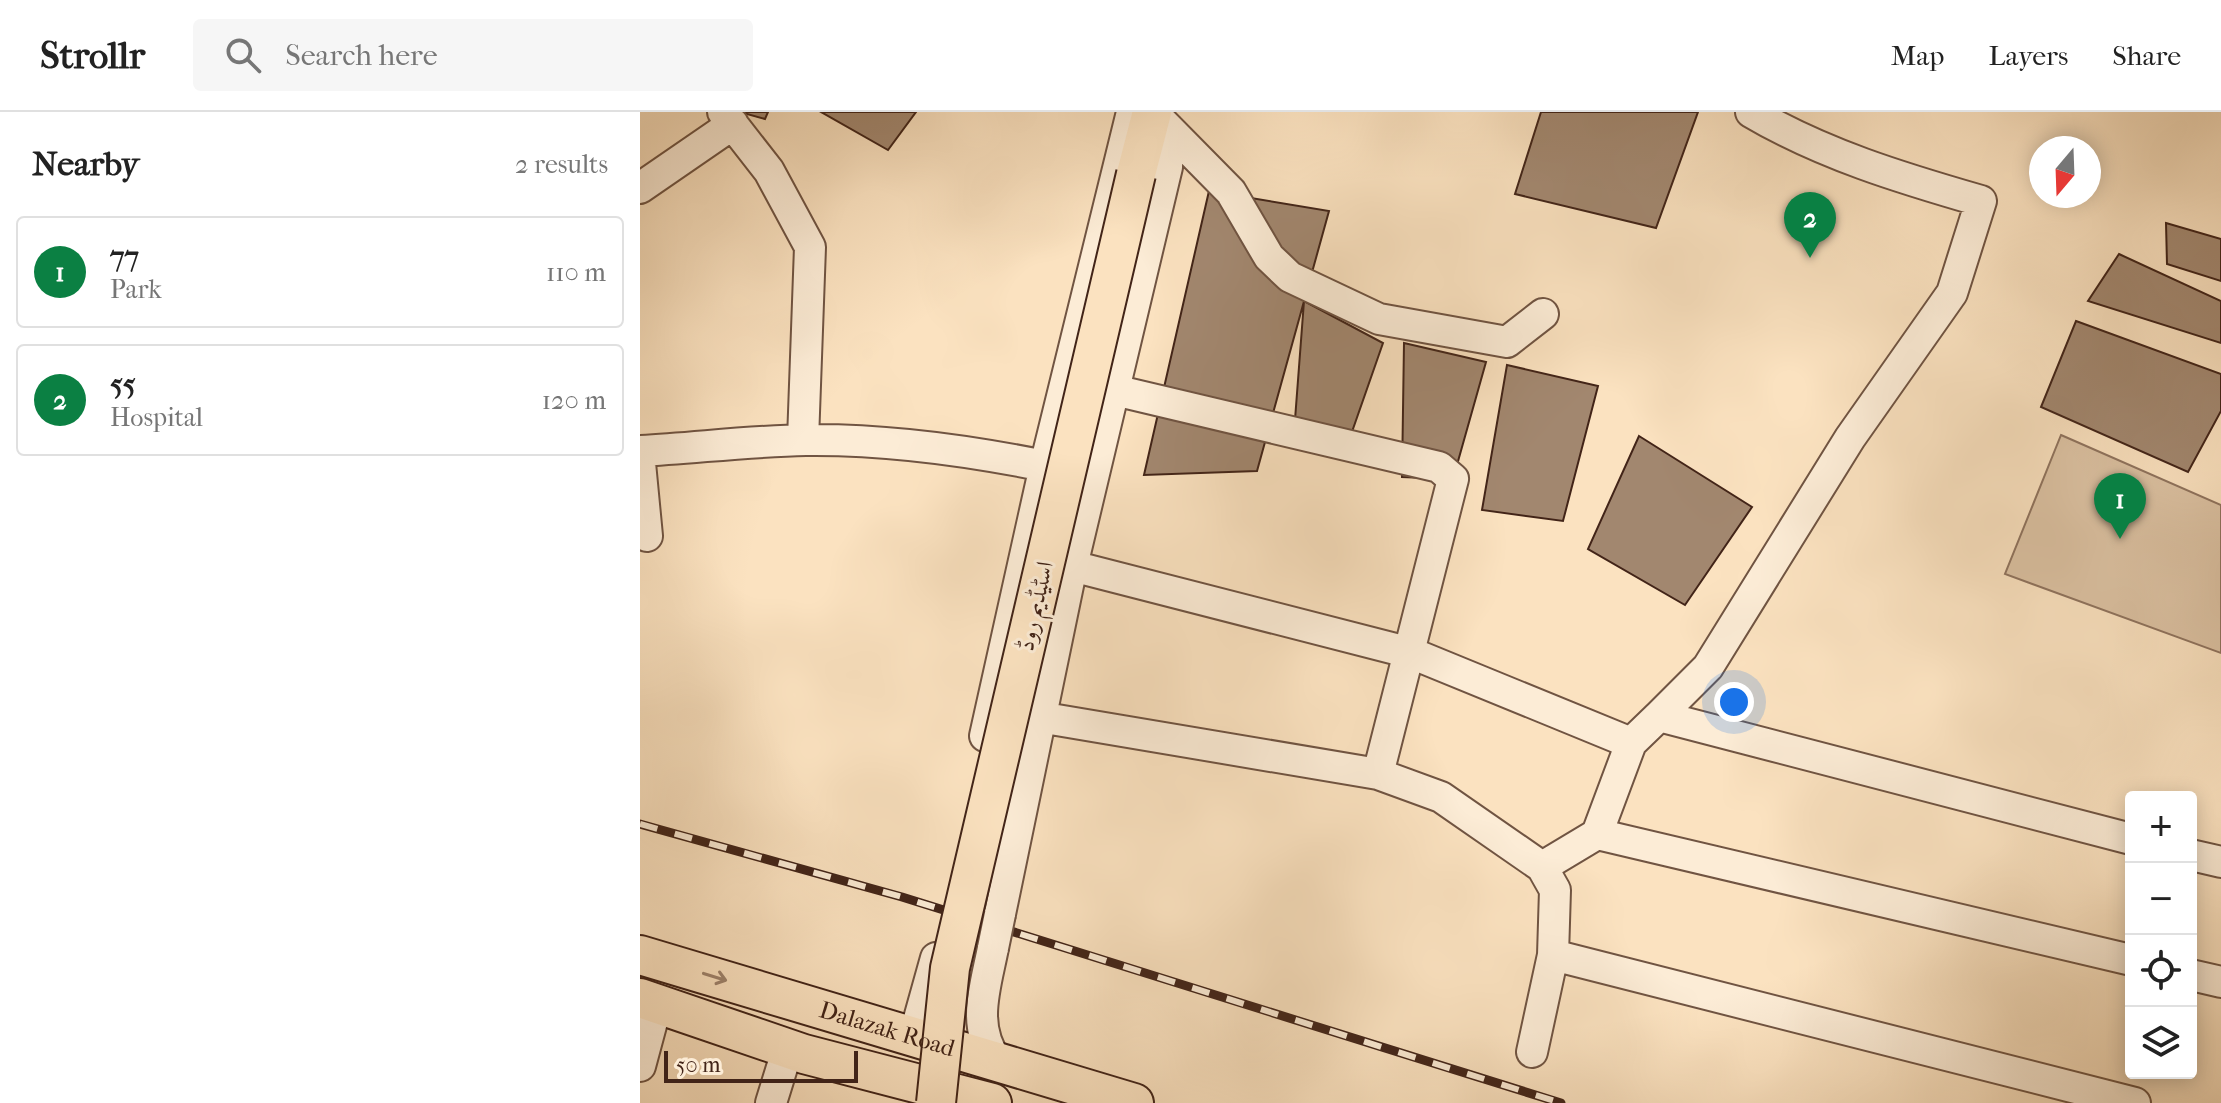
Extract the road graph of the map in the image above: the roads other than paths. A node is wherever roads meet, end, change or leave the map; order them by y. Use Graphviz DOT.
graph roads {
  1 [pos="1132,112"];
  2 [pos="1751,112"];
  3 [pos="728,118"];
  4 [pos="1157,118"];
  5 [pos="640,188"];
  6 [pos="1543,314"];
  7 [pos="1114,390"];
  8 [pos="803,440"];
  9 [pos="640,451"];
  10 [pos="640,463"];
  11 [pos="1045,466"];
  12 [pos="647,536"];
  13 [pos="1072,566"];
  14 [pos="1411,653"];
  15 [pos="1659,716"];
  16 [pos="1039,717"];
  17 [pos="1631,743"];
  18 [pos="1378,774"];
  19 [pos="1597,834"];
  20 [pos="2125,837"];
  21 [pos="2197,856"];
  22 [pos="2221,862"];
  23 [pos="1542,867"];
  24 [pos="640,955"];
  25 [pos="1553,955"];
  26 [pos="2125,959"];
  27 [pos="2197,976"];
  28 [pos="2221,982"];
  29 [pos="649,1000"];
  30 [pos="914,1037"];
  31 [pos="788,1048"];
  32 [pos="1532,1052"];
  33 [pos="997,1062"];
  34 [pos="640,1066"];
  35 [pos="906,1092"];
  36 [pos="771,1103"];
  37 [pos="936,1103"];
  38 [pos="990,1103"];
  39 [pos="1134,1103"];
  40 [pos="2135,1103"];
  1 -- 11 [label="street"];
  2 -- 15 [label="street"];
  3 -- 5 [label="street"];
  3 -- 8 [label="street"];
  4 -- 6 [label="street"];
  4 -- 7 [label="street"];
  4 -- 37 [label="main road, اسٹیڈیم روڈ, bridge"];
  7 -- 13 [label="street"];
  7 -- 14 [label="street"];
  8 -- 9 [label="street"];
  8 -- 11 [label="street"];
  10 -- 12 [label="street"];
  11 -- 30 [label="street"];
  13 -- 14 [label="street"];
  13 -- 16 [label="street"];
  14 -- 17 [label="street"];
  14 -- 18 [label="street"];
  15 -- 17 [label="street"];
  15 -- 20 [label="street"];
  16 -- 18 [label="street"];
  16 -- 33 [label="street, bridge"];
  17 -- 19 [label="street"];
  18 -- 23 [label="street"];
  19 -- 23 [label="street"];
  19 -- 26 [label="street"];
  21 -- 22 [label="street"];
  23 -- 25 [label="street"];
  24 -- 30 [label="main road, Dalazak Road, one-way"];
  25 -- 32 [label="street"];
  25 -- 40 [label="street"];
  27 -- 28 [label="street"];
  29 -- 31 [label="main road, Dalazak Road"];
  29 -- 34 [label="street"];
  30 -- 33 [label="main road, Dalazak Road"];
  31 -- 35 [label="main road, Dalazak Road"];
  31 -- 36 [label="street"];
  33 -- 39 [label="main road, Dalazak Road"];
  35 -- 38 [label="main road, Dalazak Road"];
}
